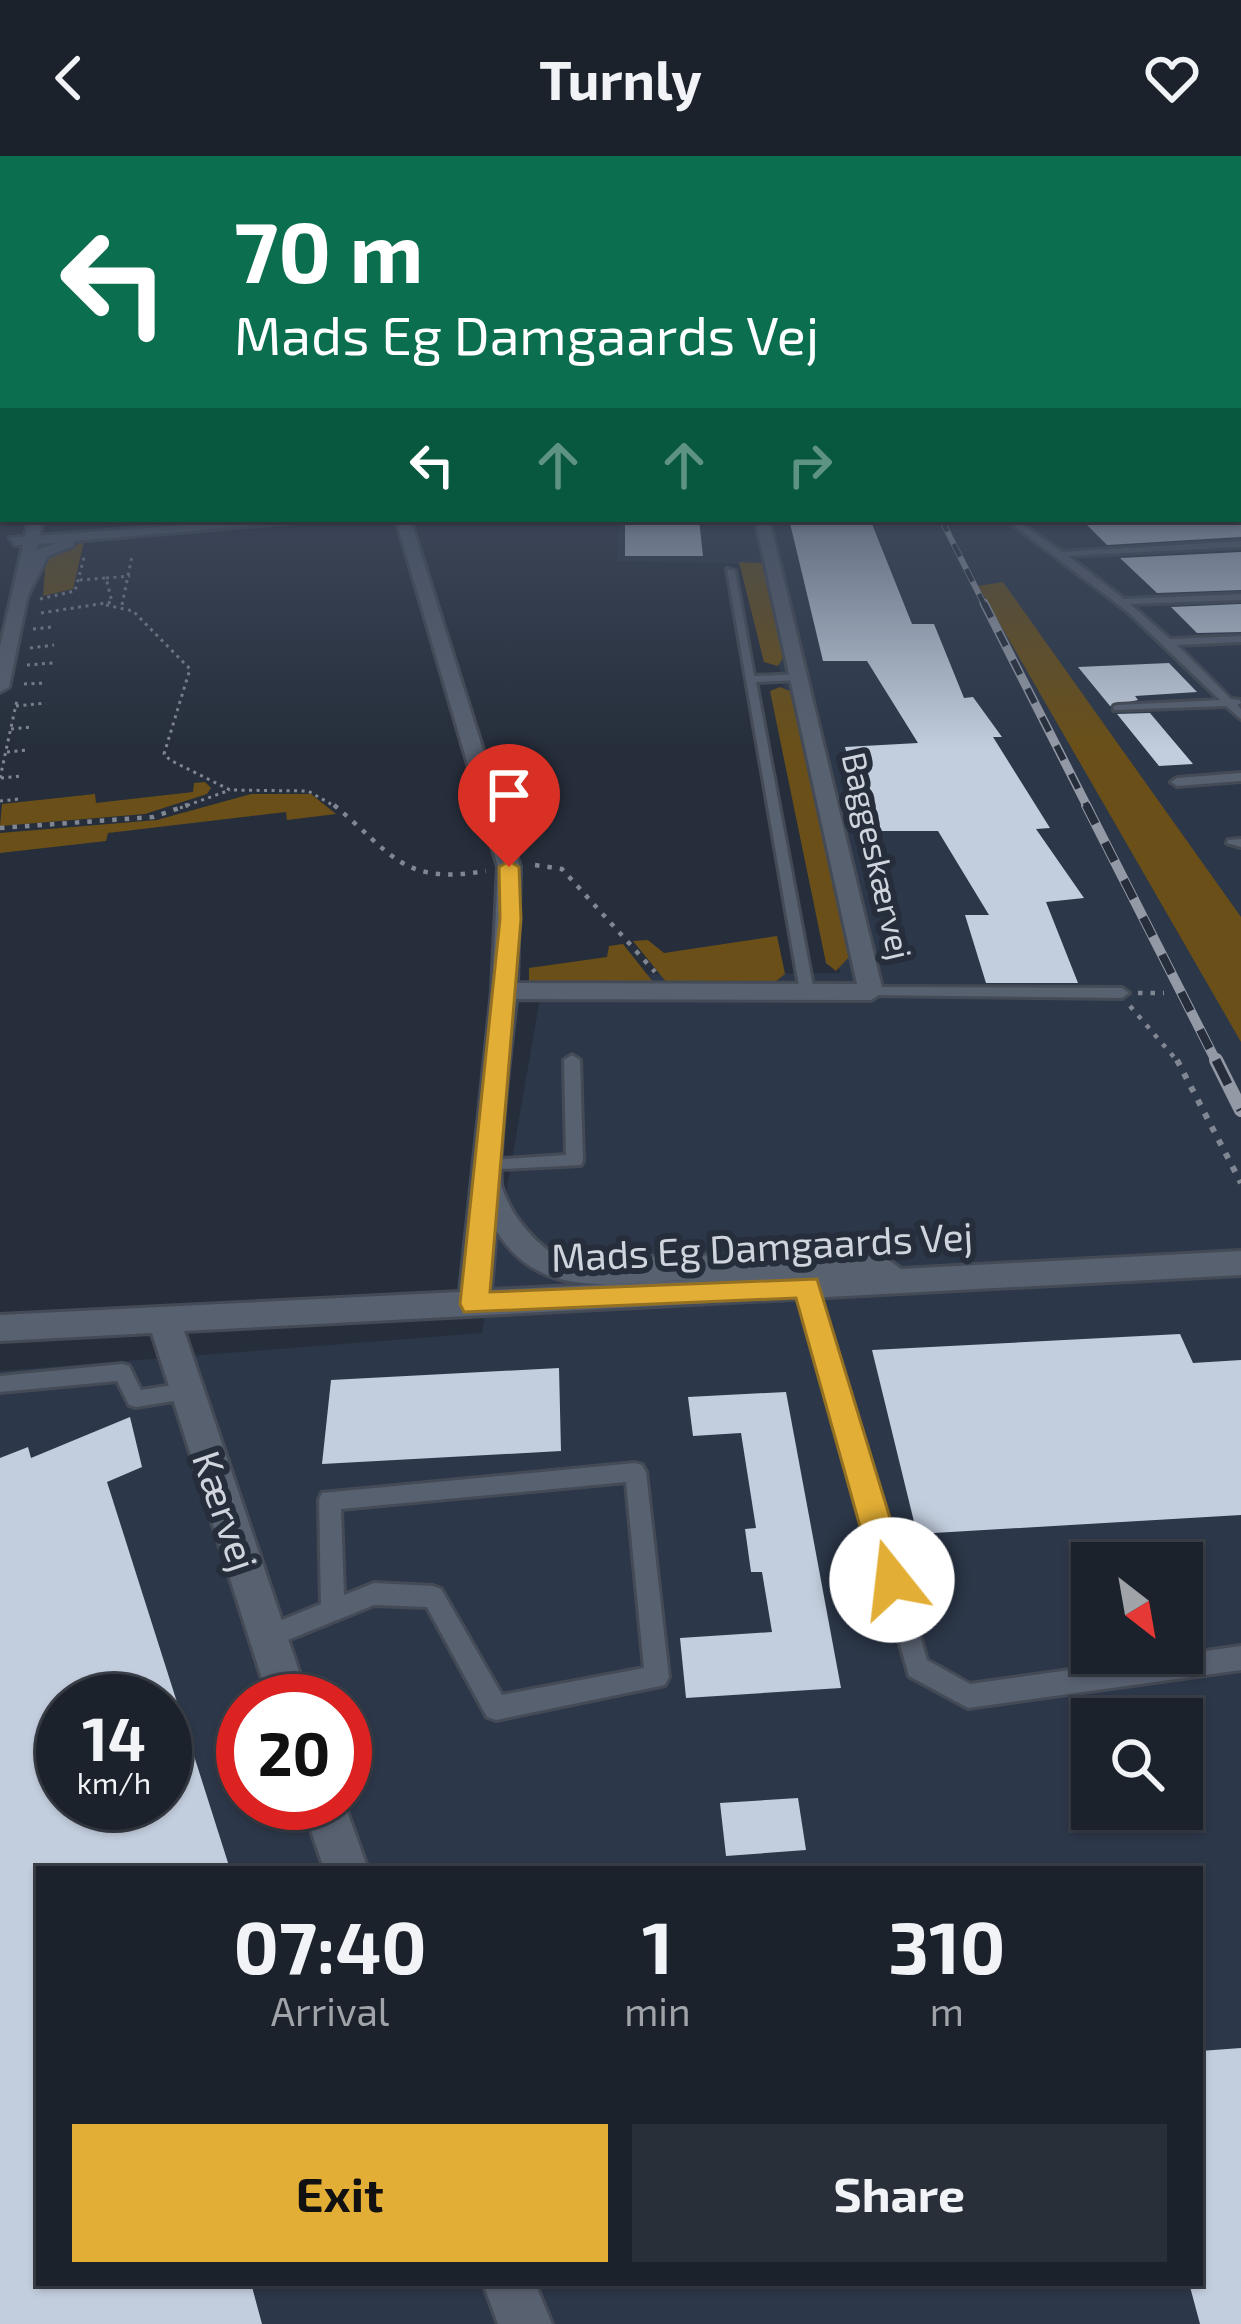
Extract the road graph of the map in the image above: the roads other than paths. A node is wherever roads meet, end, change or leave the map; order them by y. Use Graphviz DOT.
graph roads {
  1 [pos="19,548"];
  2 [pos="23,548"];
  3 [pos="57,548"];
  4 [pos="412,548"];
  5 [pos="769,548"];
  6 [pos="1054,548"];
  7 [pos="1167,548"];
  8 [pos="1063,554"];
  9 [pos="6,566"];
  10 [pos="730,571"];
  11 [pos="21,594"];
  12 [pos="1241,597"];
  13 [pos="1119,602"];
  14 [pos="1241,638"];
  15 [pos="1168,642"];
  16 [pos="800,677"];
  17 [pos="753,679"];
  18 [pos="0,687"];
  19 [pos="1235,702"];
  20 [pos="1118,707"];
  21 [pos="1241,716"];
  22 [pos="1241,777"];
  23 [pos="1177,782"];
  24 [pos="504,991"];
  25 [pos="807,992"];
  26 [pos="871,992"];
  27 [pos="1125,998"];
  28 [pos="572,1060"];
  29 [pos="487,1176"];
  30 [pos="1241,1263"];
  31 [pos="917,1282"];
  32 [pos="807,1287"];
  33 [pos="474,1304"];
  34 [pos="164,1320"];
  35 [pos="0,1328"];
  36 [pos="0,1384"];
  37 [pos="186,1391"];
  38 [pos="333,1610"];
  39 [pos="268,1637"];
  40 [pos="1241,1658"];
  41 [pos="280,1674"];
  42 [pos="332,1830"];
  43 [pos="345,1866"];
  44 [pos="510,2286"];
  45 [pos="525,2324"];
  1 -- 9 [label="street"];
  2 -- 11 [label="street"];
  3 -- 11 [label="street"];
  4 -- 24 [label="street"];
  5 -- 16 [label="street, Baggeskærvej"];
  6 -- 8 [label="lane"];
  7 -- 8 [label="lane"];
  8 -- 13 [label="lane"];
  10 -- 17 [label="lane"];
  11 -- 18 [label="street"];
  12 -- 13 [label="lane"];
  13 -- 15 [label="lane"];
  14 -- 15 [label="lane"];
  15 -- 19 [label="lane"];
  16 -- 17 [label="lane"];
  16 -- 26 [label="street, Baggeskærvej"];
  17 -- 25 [label="lane"];
  19 -- 20 [label="lane"];
  19 -- 21 [label="lane"];
  22 -- 23 [label="lane"];
  24 -- 25 [label="street, Baggeskærvej"];
  24 -- 29 [label="street"];
  25 -- 26 [label="street, Baggeskærvej"];
  26 -- 27 [label="lane"];
  28 -- 29 [label="lane"];
  29 -- 31 [label="street"];
  29 -- 33 [label="street"];
  30 -- 31 [label="street, Mads Eg Damgaards Vej"];
  31 -- 32 [label="street, Mads Eg Damgaards Vej"];
  32 -- 33 [label="street, Mads Eg Damgaards Vej"];
  32 -- 40 [label="lane"];
  33 -- 34 [label="street, Mads Eg Damgaards Vej"];
  34 -- 35 [label="street, Mads Eg Damgaards Vej"];
  34 -- 37 [label="street, Kærvej"];
  36 -- 37 [label="lane"];
  37 -- 39 [label="street, Kærvej"];
  38 -- 38 [label="lane"];
  38 -- 39 [label="lane"];
  39 -- 41 [label="street, Kærvej"];
  42 -- 43 [label="street"];
  44 -- 45 [label="street"];
}
